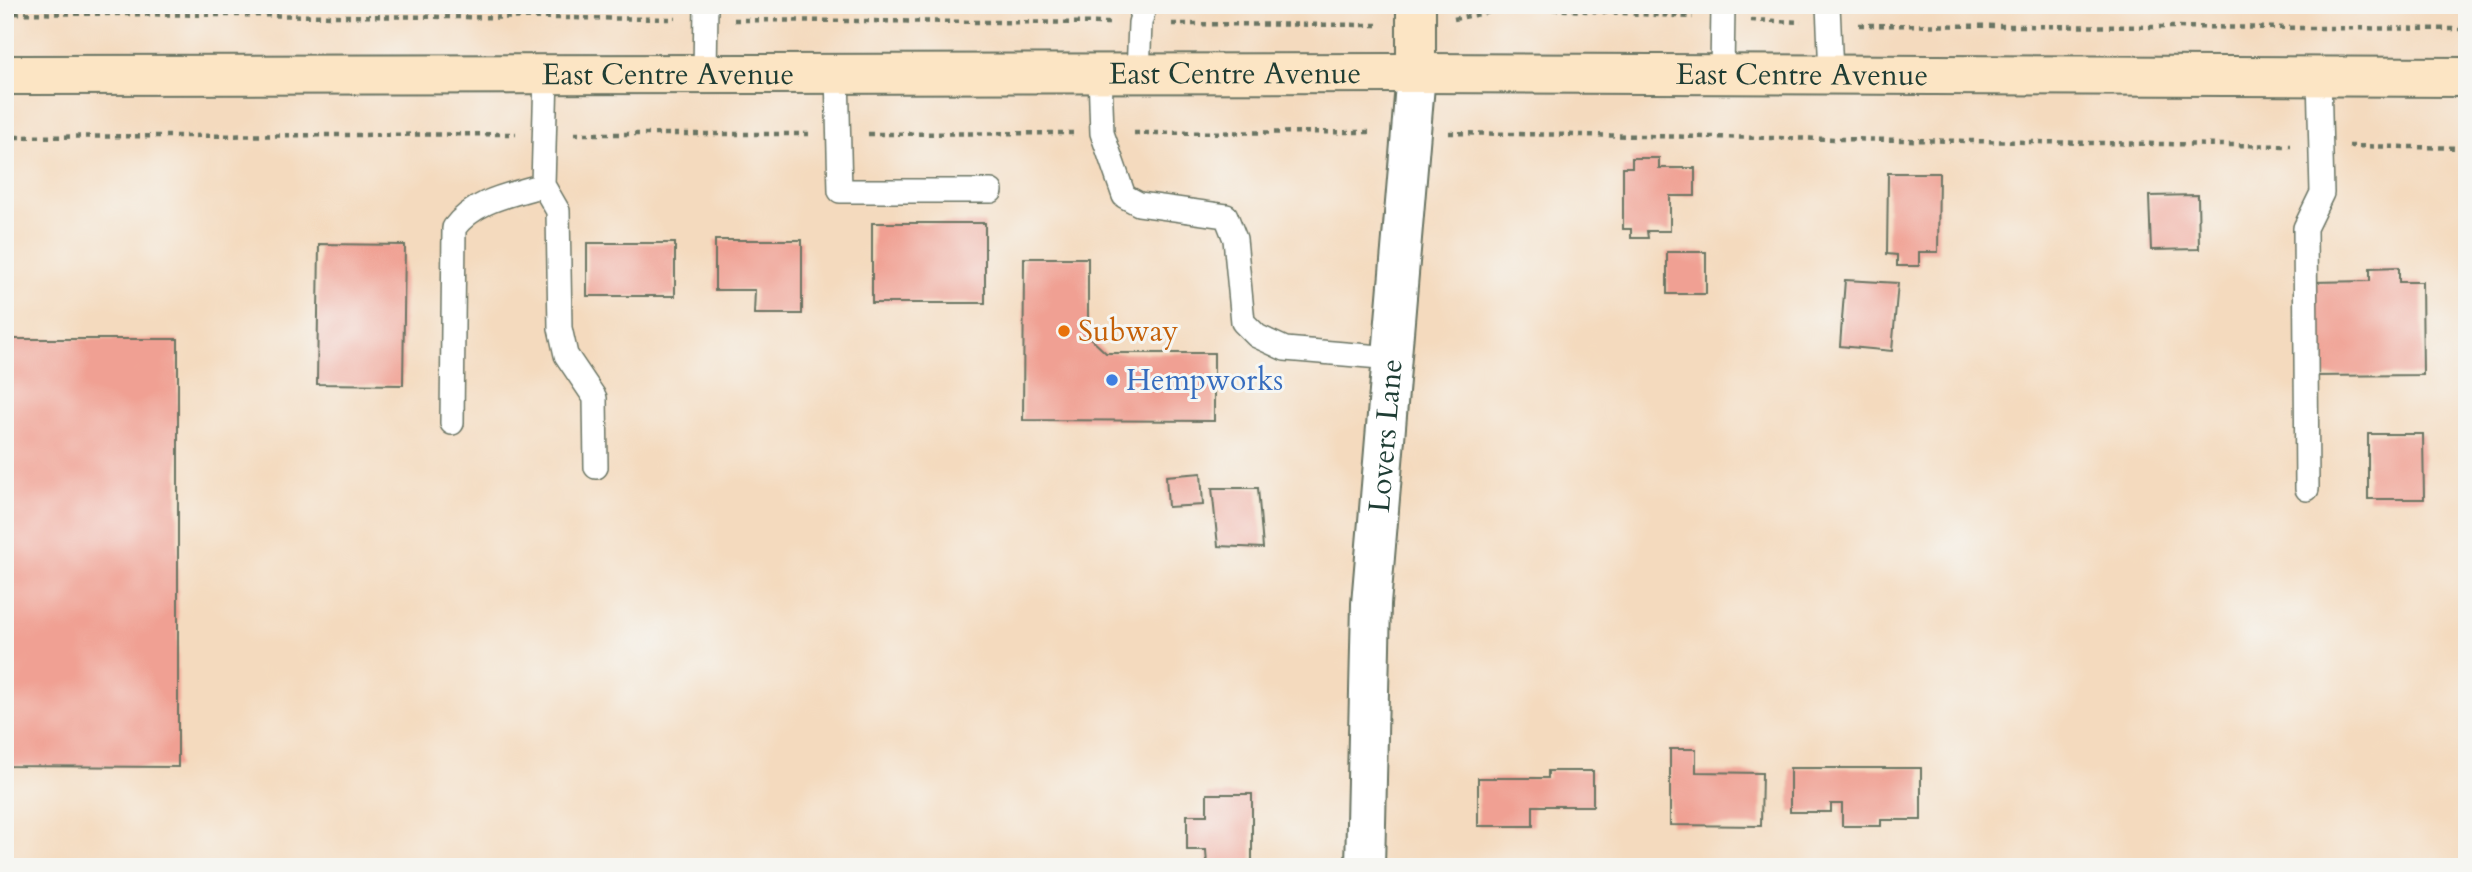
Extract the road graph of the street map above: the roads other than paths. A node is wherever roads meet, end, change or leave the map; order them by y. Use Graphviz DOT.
graph roads {
  1 [pos="706,12"];
  2 [pos="1723,12"];
  3 [pos="1142,14"];
  4 [pos="1828,14"];
  5 [pos="1416,15"];
  6 [pos="1416,73"];
  7 [pos="546,74"];
  8 [pos="705,74"];
  9 [pos="837,74"];
  10 [pos="1100,74"];
  11 [pos="1138,74"];
  12 [pos="1722,74"];
  13 [pos="1831,74"];
  14 [pos="5,75"];
  15 [pos="2319,76"];
  16 [pos="2467,77"];
  17 [pos="543,185"];
  18 [pos="992,191"];
  19 [pos="1392,358"];
  20 [pos="452,423"];
  21 [pos="596,467"];
  22 [pos="2307,489"];
  23 [pos="1365,867"];
  1 -- 8 [label="lane"];
  2 -- 12 [label="lane"];
  3 -- 11 [label="lane"];
  4 -- 13 [label="lane"];
  5 -- 6 [label="main road, Lovers Lane"];
  6 -- 11 [label="main road, East Centre Avenue"];
  6 -- 12 [label="main road, East Centre Avenue"];
  6 -- 19 [label="street, Lovers Lane"];
  7 -- 8 [label="main road, East Centre Avenue"];
  7 -- 14 [label="main road, East Centre Avenue"];
  7 -- 17 [label="lane"];
  8 -- 9 [label="main road, East Centre Avenue"];
  9 -- 10 [label="main road, East Centre Avenue"];
  9 -- 18 [label="lane"];
  10 -- 11 [label="main road, East Centre Avenue"];
  10 -- 19 [label="lane"];
  12 -- 13 [label="main road, East Centre Avenue"];
  13 -- 15 [label="main road, East Centre Avenue"];
  15 -- 16 [label="main road, East Centre Avenue"];
  15 -- 22 [label="lane"];
  17 -- 20 [label="lane"];
  17 -- 21 [label="lane"];
  19 -- 23 [label="street, Lovers Lane"];
}
